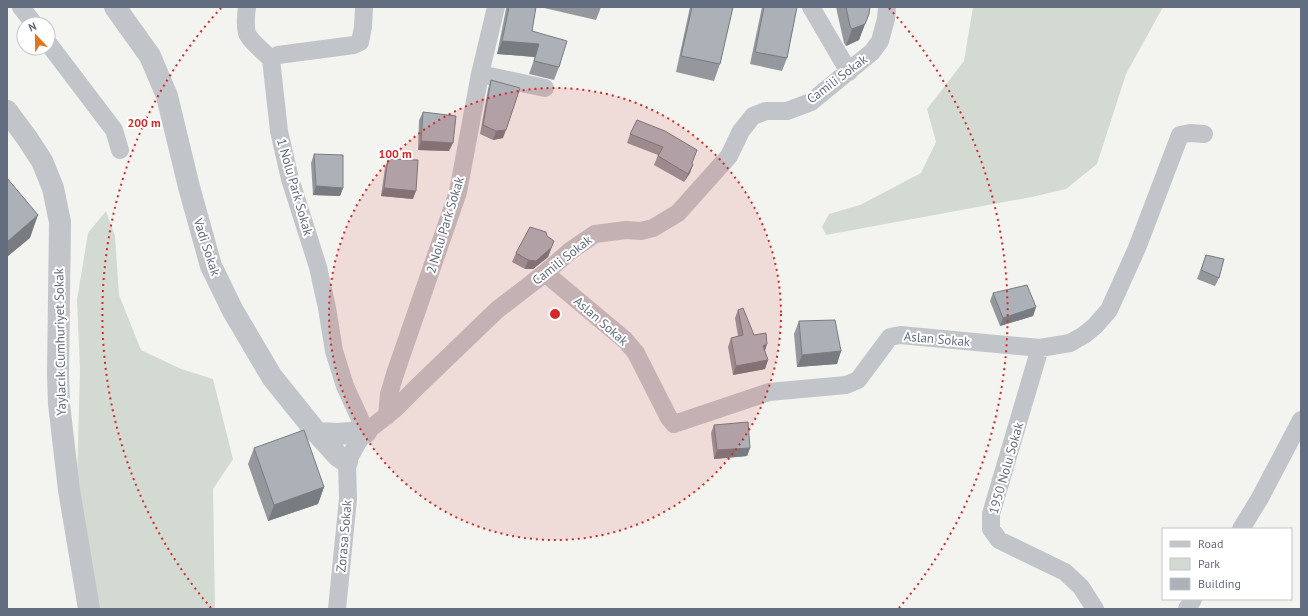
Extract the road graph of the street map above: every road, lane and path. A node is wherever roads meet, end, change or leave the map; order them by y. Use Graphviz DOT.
graph roads {
  1 [pos="21,7"];
  2 [pos="115,7"];
  3 [pos="247,7"];
  4 [pos="364,7"];
  5 [pos="496,7"];
  6 [pos="811,7"];
  7 [pos="887,7"];
  8 [pos="28,16"];
  9 [pos="56,54"];
  10 [pos="271,59"];
  11 [pos="849,72"];
  12 [pos="480,74"];
  13 [pos="545,88"];
  14 [pos="7,111"];
  15 [pos="1204,134"];
  16 [pos="120,150"];
  17 [pos="545,273"];
  18 [pos="1040,348"];
  19 [pos="387,416"];
  20 [pos="1301,420"];
  21 [pos="366,432"];
  22 [pos="317,433"];
  23 [pos="347,462"];
  24 [pos="1242,528"];
  25 [pos="1192,600"];
  26 [pos="89,609"];
  27 [pos="337,609"];
  28 [pos="1095,609"];
  29 [pos="1187,609"];
  1 -- 8 [label="street"];
  2 -- 22 [label="street, Vadi Sokak"];
  3 -- 10 [label="street"];
  4 -- 10 [label="street"];
  5 -- 12 [label="street, 2 Nolu Park Sokak"];
  6 -- 11 [label="street"];
  7 -- 11 [label="street, Camili Sokak"];
  9 -- 16 [label="street"];
  10 -- 21 [label="street, 1 Nolu Park Sokak"];
  11 -- 17 [label="street, Camili Sokak"];
  12 -- 13 [label="street"];
  12 -- 19 [label="street, 2 Nolu Park Sokak"];
  14 -- 26 [label="street, Yaylacık Cumhuriyet Sokak"];
  15 -- 18 [label="street, Aslan Sokak"];
  17 -- 18 [label="street, Aslan Sokak"];
  17 -- 19 [label="street, Camili Sokak"];
  18 -- 28 [label="street, 1950 Nolu Sokak"];
  19 -- 21 [label="street, Camili Sokak"];
  20 -- 24 [label="street"];
  21 -- 22 [label="street"];
  21 -- 23 [label="street, Camili Sokak"];
  22 -- 23 [label="street, Vadi Sokak"];
  23 -- 27 [label="street, Zorasa Sokak"];
  25 -- 29 [label="street"];
}
